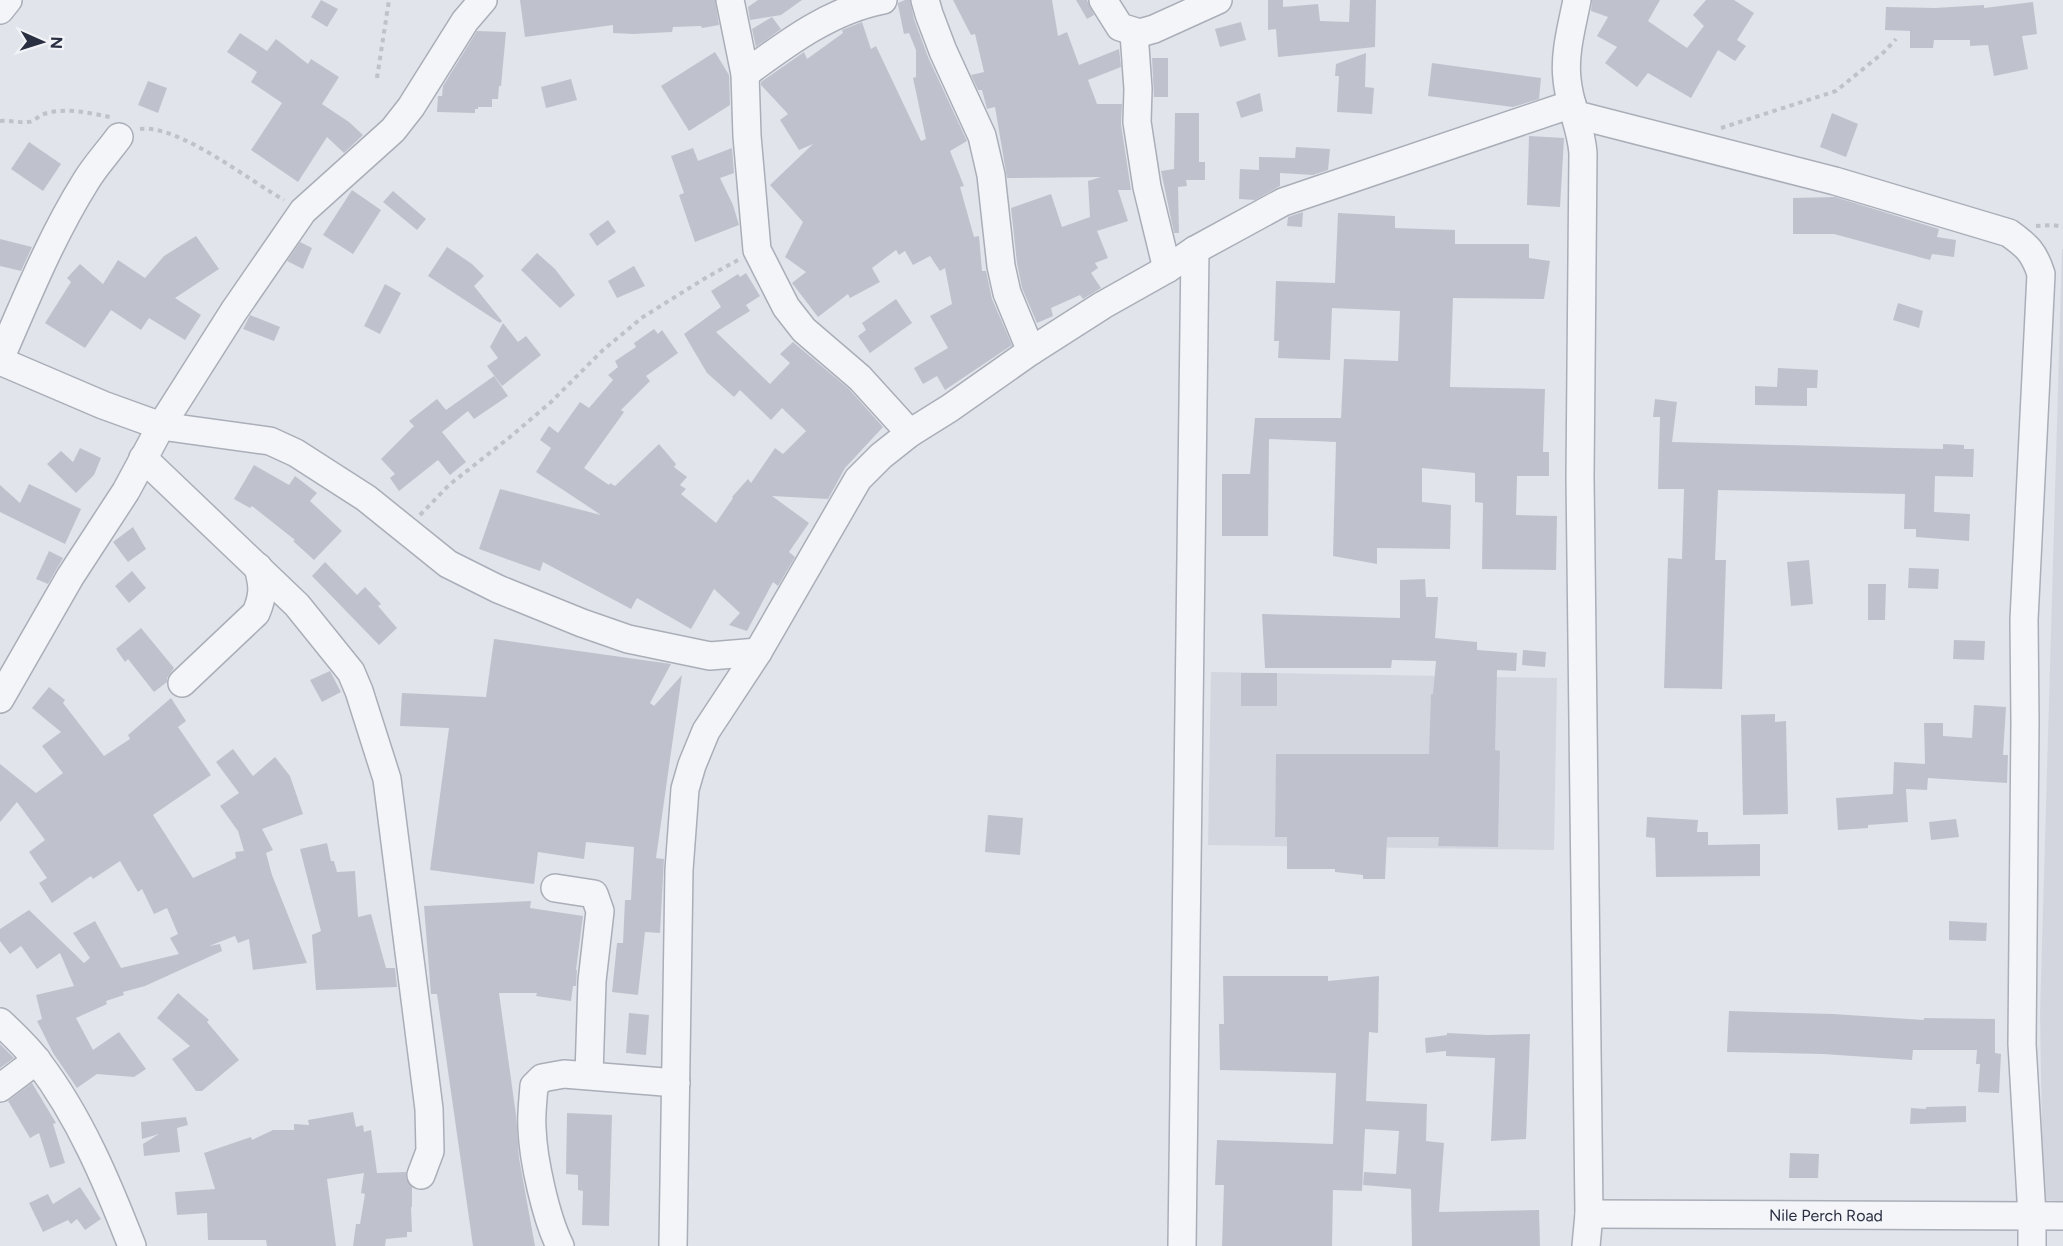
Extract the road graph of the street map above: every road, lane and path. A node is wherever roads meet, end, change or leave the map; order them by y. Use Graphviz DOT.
graph roads {
  1 [pos="8,0"];
  2 [pos="389,0"];
  3 [pos="483,0"];
  4 [pos="730,0"];
  5 [pos="884,0"];
  6 [pos="925,0"];
  7 [pos="1103,0"];
  8 [pos="1218,0"];
  9 [pos="1577,0"];
  10 [pos="0,10"];
  11 [pos="1134,33"];
  12 [pos="1896,39"];
  13 [pos="745,74"];
  14 [pos="377,78"];
  15 [pos="1574,109"];
  16 [pos="0,121"];
  17 [pos="127,127"];
  18 [pos="1716,130"];
  19 [pos="303,211"];
  20 [pos="757,250"];
  21 [pos="1195,250"];
  22 [pos="1167,269"];
  23 [pos="1031,351"];
  24 [pos="0,360"];
  25 [pos="161,426"];
  26 [pos="910,433"];
  27 [pos="143,458"];
  28 [pos="394,522"];
  29 [pos="258,567"];
  30 [pos="758,652"];
  31 [pos="182,683"];
  32 [pos="0,699"];
  33 [pos="555,888"];
  34 [pos="0,1022"];
  35 [pos="37,1060"];
  36 [pos="589,1075"];
  37 [pos="676,1083"];
  38 [pos="0,1088"];
  39 [pos="420,1175"];
  40 [pos="1589,1214"];
  41 [pos="2032,1215"];
  42 [pos="2063,1216"];
  43 [pos="132,1246"];
  44 [pos="560,1246"];
  45 [pos="673,1246"];
  46 [pos="1182,1246"];
  47 [pos="1586,1246"];
  48 [pos="2032,1246"];
  1 -- 10 [label="street"];
  2 -- 14 [label="path"];
  3 -- 19 [label="street"];
  4 -- 13 [label="street"];
  5 -- 13 [label="street"];
  6 -- 23 [label="street"];
  7 -- 11 [label="street"];
  8 -- 11 [label="street"];
  9 -- 15 [label="street"];
  11 -- 22 [label="street"];
  12 -- 18 [label="path"];
  13 -- 20 [label="street"];
  15 -- 21 [label="street"];
  15 -- 40 [label="street"];
  15 -- 41 [label="street"];
  16 -- 17 [label="path"];
  17 -- 19 [label="path"];
  17 -- 24 [label="street"];
  19 -- 25 [label="street"];
  20 -- 26 [label="street"];
  20 -- 28 [label="path"];
  21 -- 22 [label="street"];
  21 -- 46 [label="street"];
  22 -- 23 [label="street"];
  23 -- 26 [label="street"];
  24 -- 25 [label="street"];
  25 -- 27 [label="street"];
  25 -- 28 [label="street"];
  26 -- 30 [label="street"];
  27 -- 29 [label="street"];
  27 -- 32 [label="street"];
  28 -- 30 [label="street"];
  29 -- 31 [label="street"];
  29 -- 39 [label="street"];
  30 -- 37 [label="street"];
  33 -- 36 [label="street"];
  34 -- 35 [label="street"];
  35 -- 38 [label="street"];
  35 -- 43 [label="street"];
  36 -- 37 [label="street"];
  36 -- 44 [label="street"];
  37 -- 45 [label="street"];
  40 -- 41 [label="street, Nile Perch Road"];
  40 -- 47 [label="street"];
  41 -- 42 [label="street, Nile Perch Road"];
  41 -- 48 [label="street"];
}
